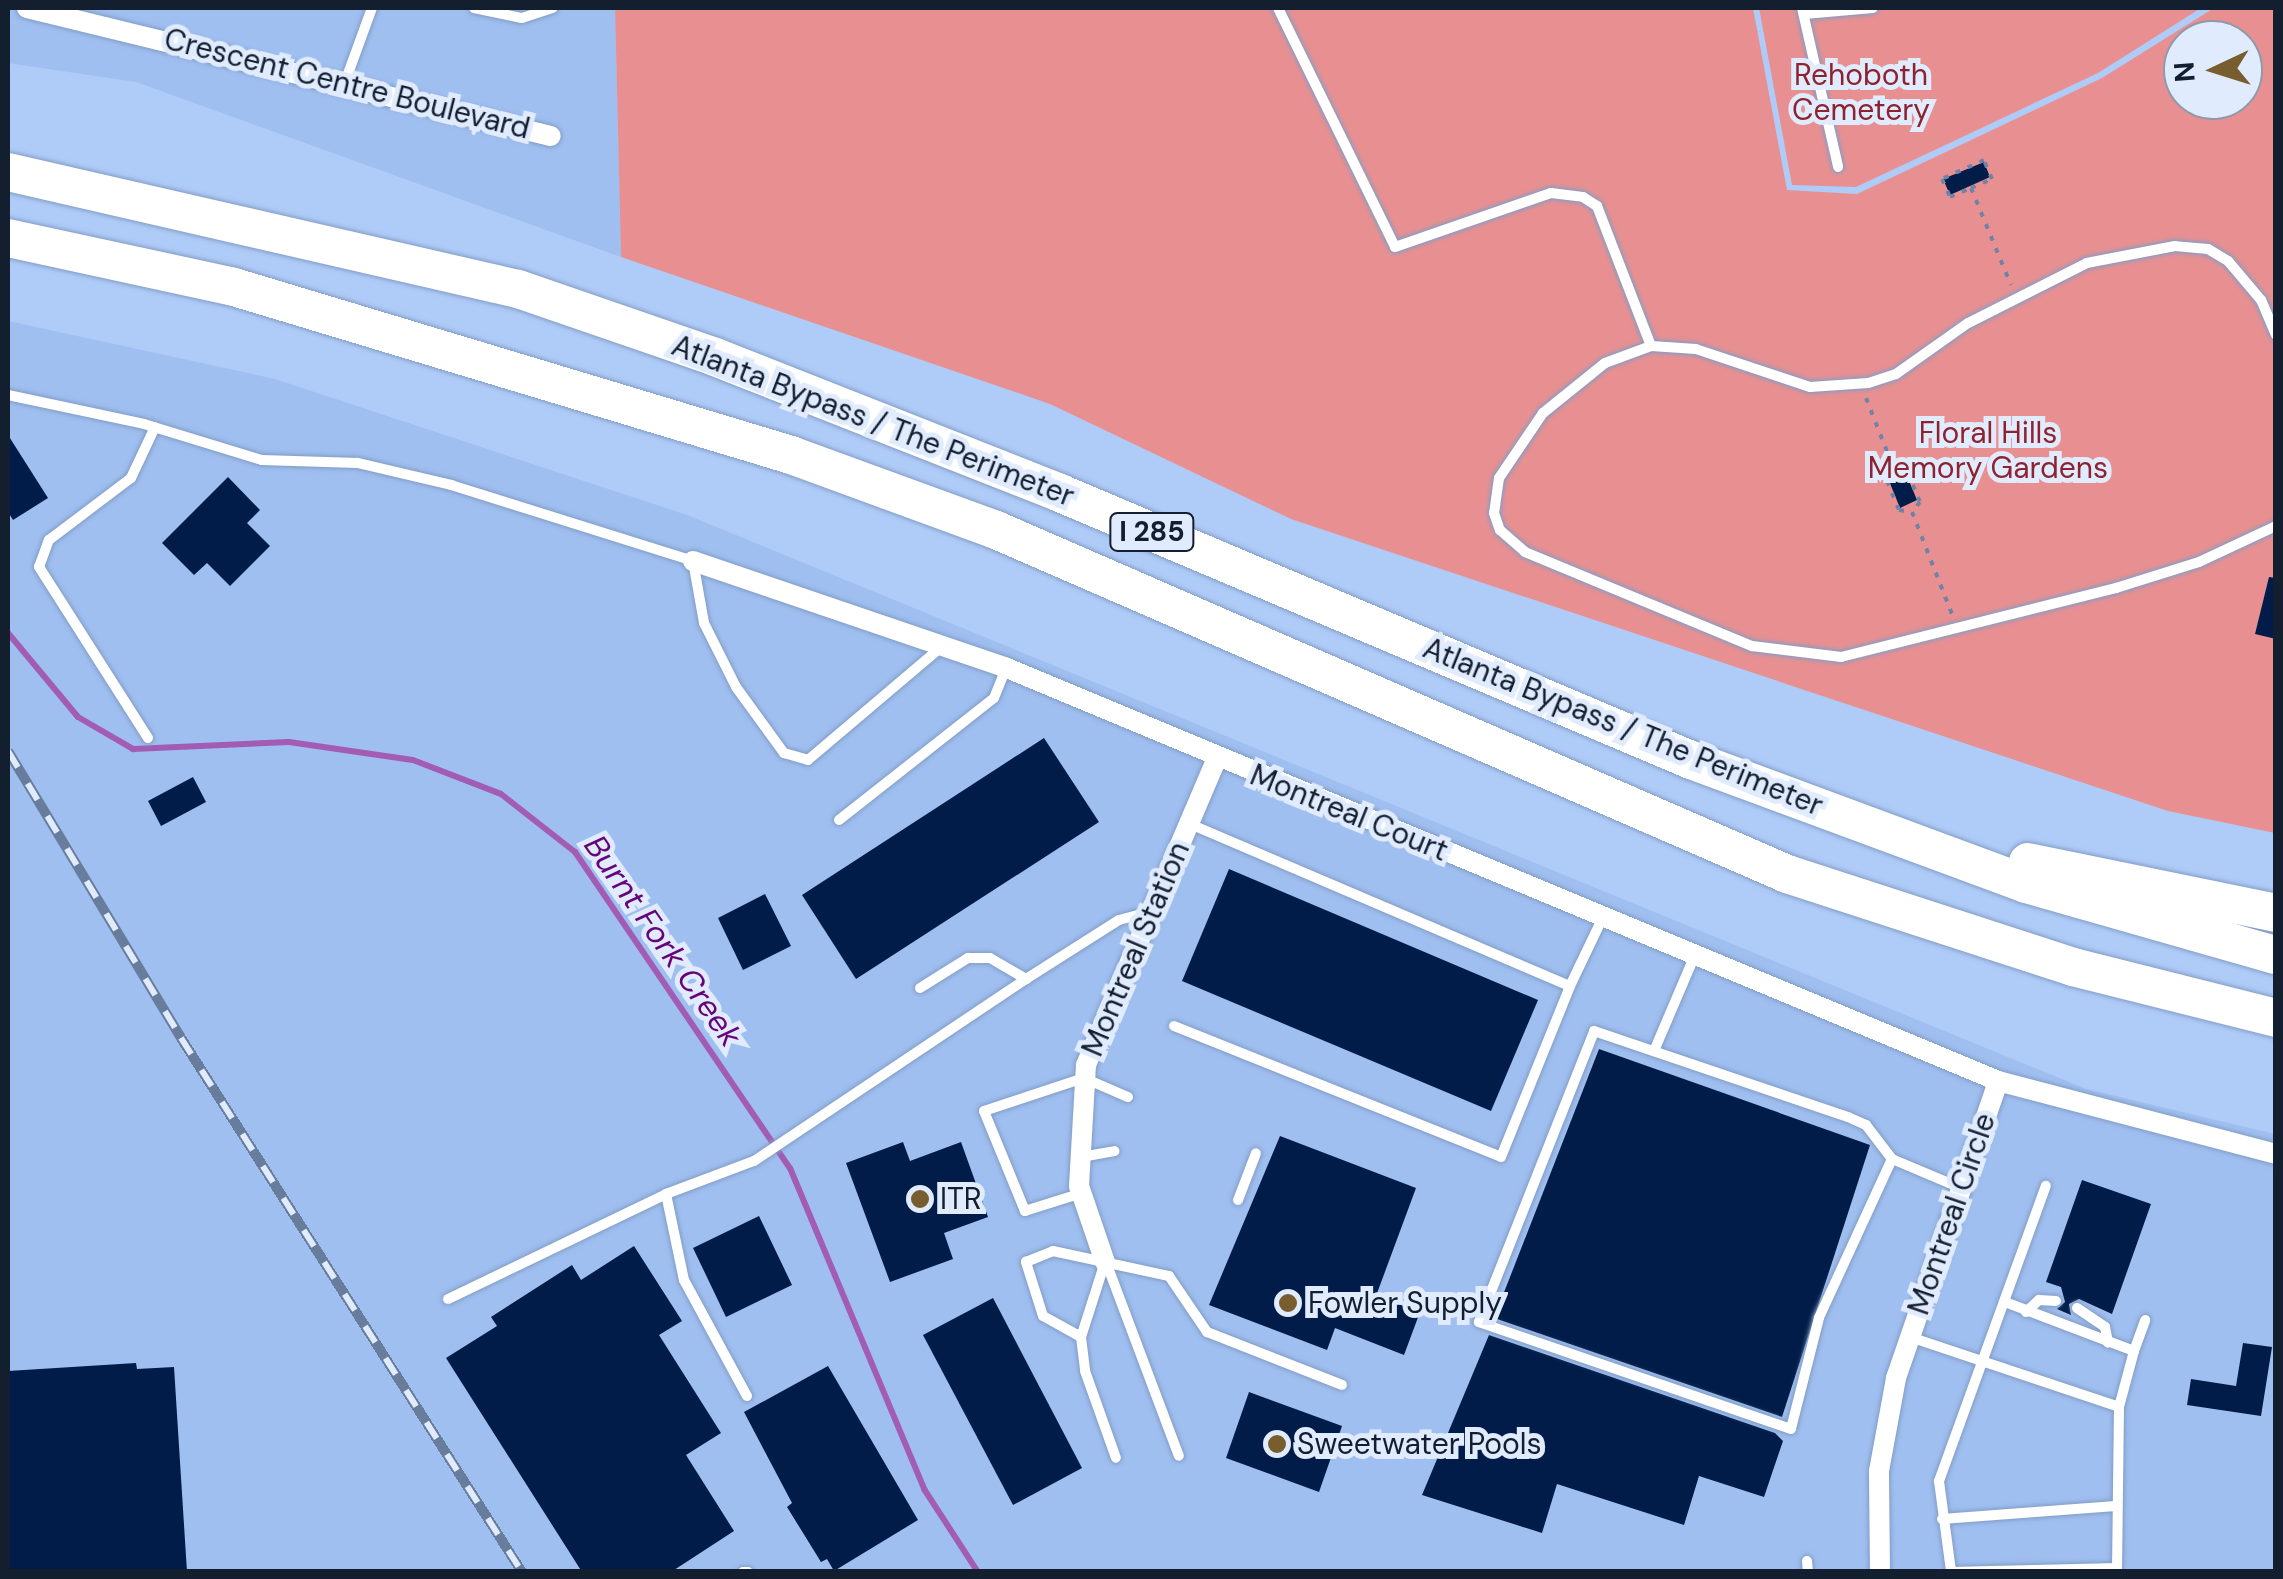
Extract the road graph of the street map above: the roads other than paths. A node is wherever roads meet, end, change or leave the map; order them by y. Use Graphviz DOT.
graph roads {
  1 [pos="27,8"];
  2 [pos="372,8"];
  3 [pos="474,8"];
  4 [pos="552,8"];
  5 [pos="1278,8"];
  6 [pos="1873,8"];
  7 [pos="1803,11"];
  8 [pos="344,82"];
  9 [pos="551,136"];
  10 [pos="1838,166"];
  11 [pos="8,172"];
  12 [pos="8,238"];
  13 [pos="2276,335"];
  14 [pos="1651,346"];
  15 [pos="8,396"];
  16 [pos="155,427"];
  17 [pos="2276,526"];
  18 [pos="692,561"];
  19 [pos="940,648"];
  20 [pos="1007,668"];
  21 [pos="148,738"];
  22 [pos="1217,758"];
  23 [pos="839,820"];
  24 [pos="1188,824"];
  25 [pos="1903,837"];
  26 [pos="1150,911"];
  27 [pos="2276,913"];
  28 [pos="1603,917"];
  29 [pos="2276,955"];
  30 [pos="1695,956"];
  31 [pos="1026,979"];
  32 [pos="1570,986"];
  33 [pos="920,988"];
  34 [pos="2276,1018"];
  35 [pos="1174,1026"];
  36 [pos="1654,1051"];
  37 [pos="1084,1078"];
  38 [pos="1998,1081"];
  39 [pos="1128,1097"];
  40 [pos="1114,1151"];
  41 [pos="1256,1153"];
  42 [pos="2276,1154"];
  43 [pos="1079,1158"];
  44 [pos="1892,1159"];
  45 [pos="2046,1186"];
  46 [pos="1961,1188"];
  47 [pos="1082,1193"];
  48 [pos="666,1194"];
  49 [pos="1238,1200"];
  50 [pos="1105,1262"];
  51 [pos="448,1299"];
  52 [pos="2056,1301"];
  53 [pos="2005,1302"];
  54 [pos="2077,1308"];
  55 [pos="2026,1312"];
  56 [pos="2144,1320"];
  57 [pos="1081,1337"];
  58 [pos="1910,1337"];
  59 [pos="2108,1343"];
  60 [pos="2134,1351"];
  61 [pos="1982,1361"];
  62 [pos="1342,1385"];
  63 [pos="747,1396"];
  64 [pos="2119,1407"];
  65 [pos="1179,1456"];
  66 [pos="1116,1458"];
  67 [pos="2116,1506"];
  68 [pos="1942,1518"];
  69 [pos="1951,1571"];
  70 [pos="1880,1572"];
  1 -- 8 [label="street, Crescent Centre Boulevard"];
  2 -- 8 [label="lane"];
  3 -- 4 [label="lane"];
  5 -- 14 [label="lane"];
  6 -- 7 [label="lane"];
  7 -- 10 [label="lane"];
  8 -- 9 [label="street, Crescent Centre Boulevard"];
  11 -- 25 [label="highway, Atlanta Bypass / The Perimeter / I 285"];
  12 -- 34 [label="highway, Atlanta Bypass / The Perimeter / I 285"];
  13 -- 14 [label="lane"];
  14 -- 17 [label="lane"];
  15 -- 16 [label="lane"];
  16 -- 18 [label="lane"];
  16 -- 21 [label="lane"];
  18 -- 19 [label="street, Montreal Court"];
  18 -- 19 [label="lane"];
  19 -- 20 [label="street, Montreal Court"];
  20 -- 22 [label="street, Montreal Court"];
  20 -- 23 [label="lane"];
  22 -- 24 [label="street, Montreal Station"];
  22 -- 28 [label="street, Montreal Court"];
  24 -- 26 [label="street, Montreal Station"];
  24 -- 32 [label="lane"];
  25 -- 27 [label="highway"];
  25 -- 29 [label="highway, Atlanta Bypass / The Perimeter / I 285"];
  26 -- 31 [label="lane"];
  26 -- 37 [label="street, Montreal Station"];
  28 -- 30 [label="street, Montreal Court"];
  28 -- 32 [label="lane"];
  30 -- 36 [label="lane"];
  30 -- 38 [label="street, Montreal Court"];
  31 -- 33 [label="lane"];
  31 -- 48 [label="lane"];
  32 -- 35 [label="lane"];
  36 -- 44 [label="lane"];
  36 -- 44 [label="lane"];
  37 -- 39 [label="lane"];
  37 -- 43 [label="street, Montreal Station"];
  37 -- 47 [label="lane"];
  38 -- 42 [label="street, Montreal Circle"];
  38 -- 46 [label="street, Montreal Circle"];
  40 -- 43 [label="lane"];
  41 -- 49 [label="lane"];
  43 -- 47 [label="street, Montreal Station"];
  44 -- 46 [label="lane"];
  45 -- 53 [label="lane"];
  46 -- 58 [label="street, Montreal Circle"];
  47 -- 50 [label="street, Montreal Station"];
  48 -- 51 [label="lane"];
  48 -- 63 [label="lane"];
  50 -- 57 [label="lane"];
  50 -- 57 [label="lane"];
  50 -- 62 [label="lane"];
  50 -- 65 [label="lane"];
  52 -- 55 [label="lane"];
  53 -- 55 [label="lane"];
  53 -- 61 [label="lane"];
  54 -- 59 [label="lane"];
  55 -- 59 [label="lane"];
  56 -- 60 [label="lane"];
  57 -- 66 [label="lane"];
  58 -- 61 [label="lane"];
  58 -- 70 [label="street, Montreal Circle"];
  59 -- 60 [label="lane"];
  60 -- 64 [label="lane"];
  61 -- 64 [label="lane"];
  61 -- 68 [label="lane"];
  64 -- 67 [label="lane"];
  67 -- 68 [label="lane"];
  67 -- 69 [label="lane"];
  68 -- 69 [label="lane"];
}
